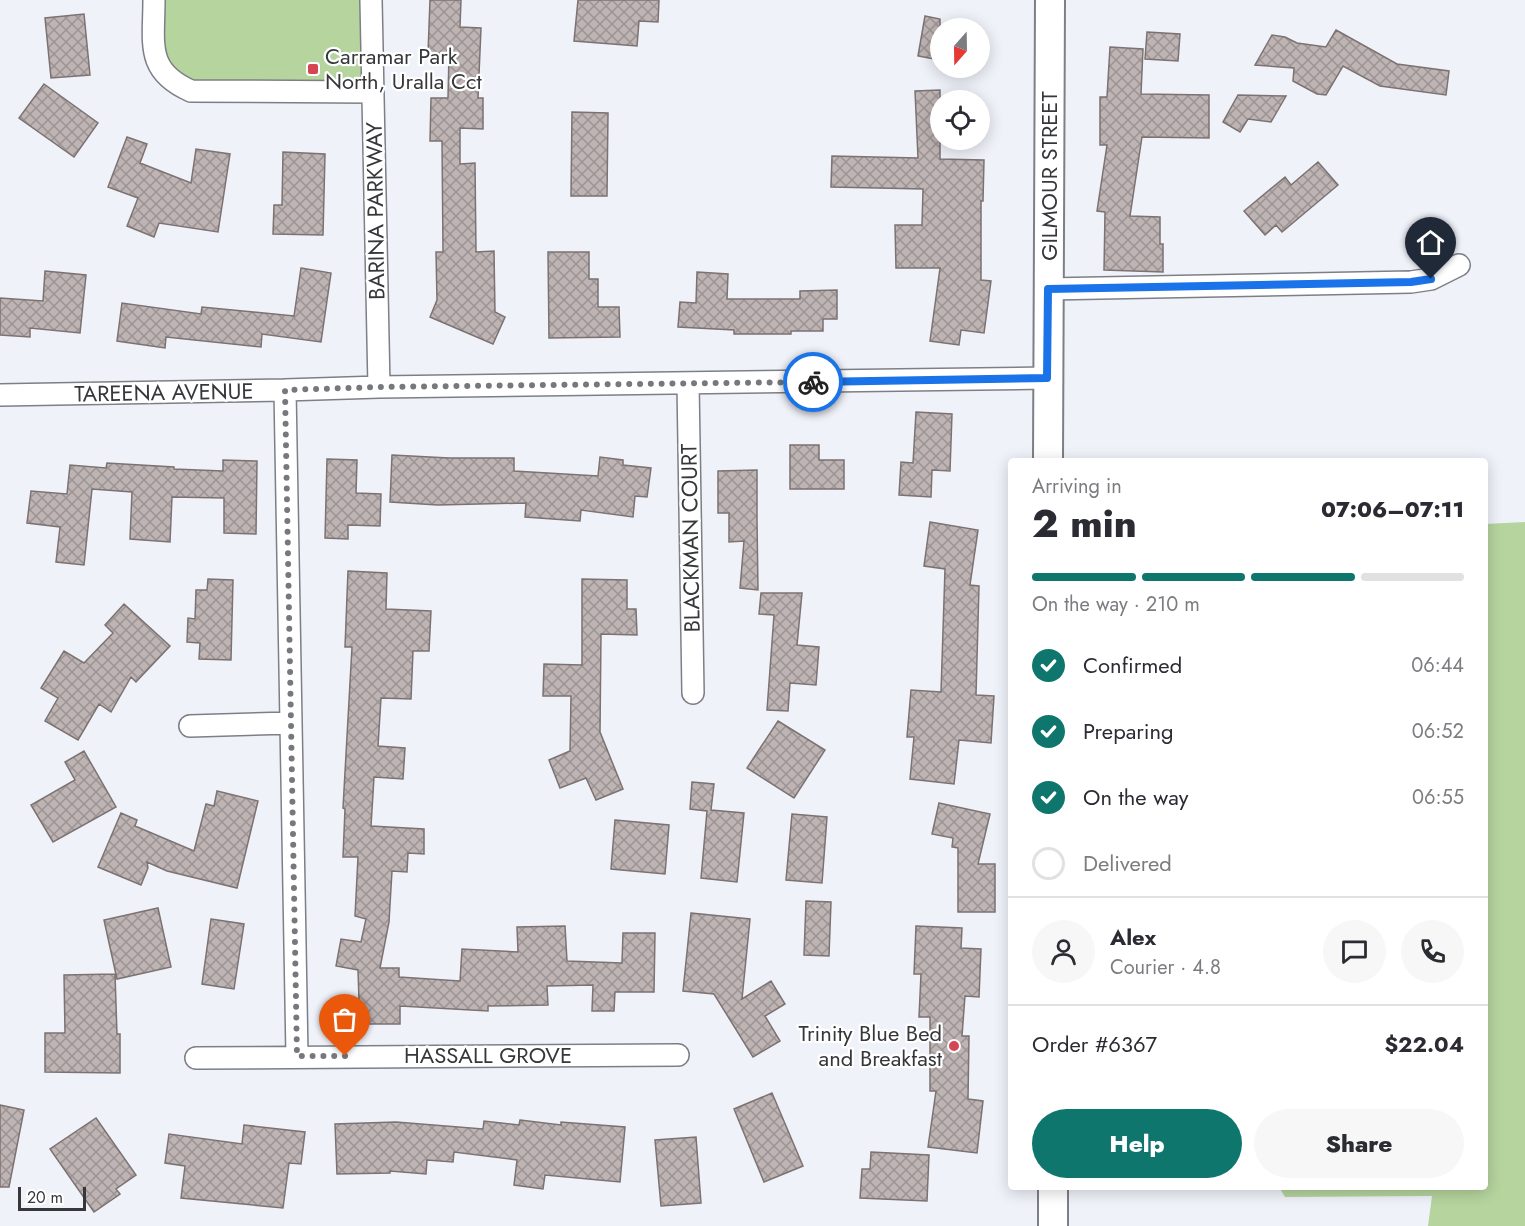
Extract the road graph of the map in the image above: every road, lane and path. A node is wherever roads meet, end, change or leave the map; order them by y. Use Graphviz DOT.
graph roads {
  1 [pos="154,0"];
  2 [pos="371,0"];
  3 [pos="1050,0"];
  4 [pos="372,92"];
  5 [pos="1459,265"];
  6 [pos="1048,289"];
  7 [pos="1047,378"];
  8 [pos="687,383"];
  9 [pos="379,387"];
  10 [pos="285,390"];
  11 [pos="0,395"];
  12 [pos="1048,458"];
  13 [pos="693,693"];
  14 [pos="290,723"];
  15 [pos="190,726"];
  16 [pos="678,1055"];
  17 [pos="297,1056"];
  18 [pos="196,1058"];
  19 [pos="1053,1190"];
  20 [pos="1053,1226"];
  1 -- 4 [label="street"];
  2 -- 4 [label="street, BARINA PARKWAY"];
  3 -- 6 [label="main road, GILMOUR STREET"];
  4 -- 9 [label="street, BARINA PARKWAY"];
  5 -- 6 [label="street"];
  6 -- 7 [label="main road, GILMOUR STREET"];
  7 -- 8 [label="street, TAREENA AVENUE"];
  7 -- 12 [label="main road, GILMOUR STREET"];
  8 -- 9 [label="street, TAREENA AVENUE"];
  8 -- 13 [label="street, BLACKMAN COURT"];
  9 -- 10 [label="street, TAREENA AVENUE"];
  10 -- 11 [label="street, TAREENA AVENUE"];
  10 -- 14 [label="street"];
  14 -- 15 [label="street"];
  14 -- 17 [label="street"];
  16 -- 17 [label="street, HASSALL GROVE"];
  17 -- 18 [label="street, HASSALL GROVE"];
  19 -- 20 [label="main road"];
}
